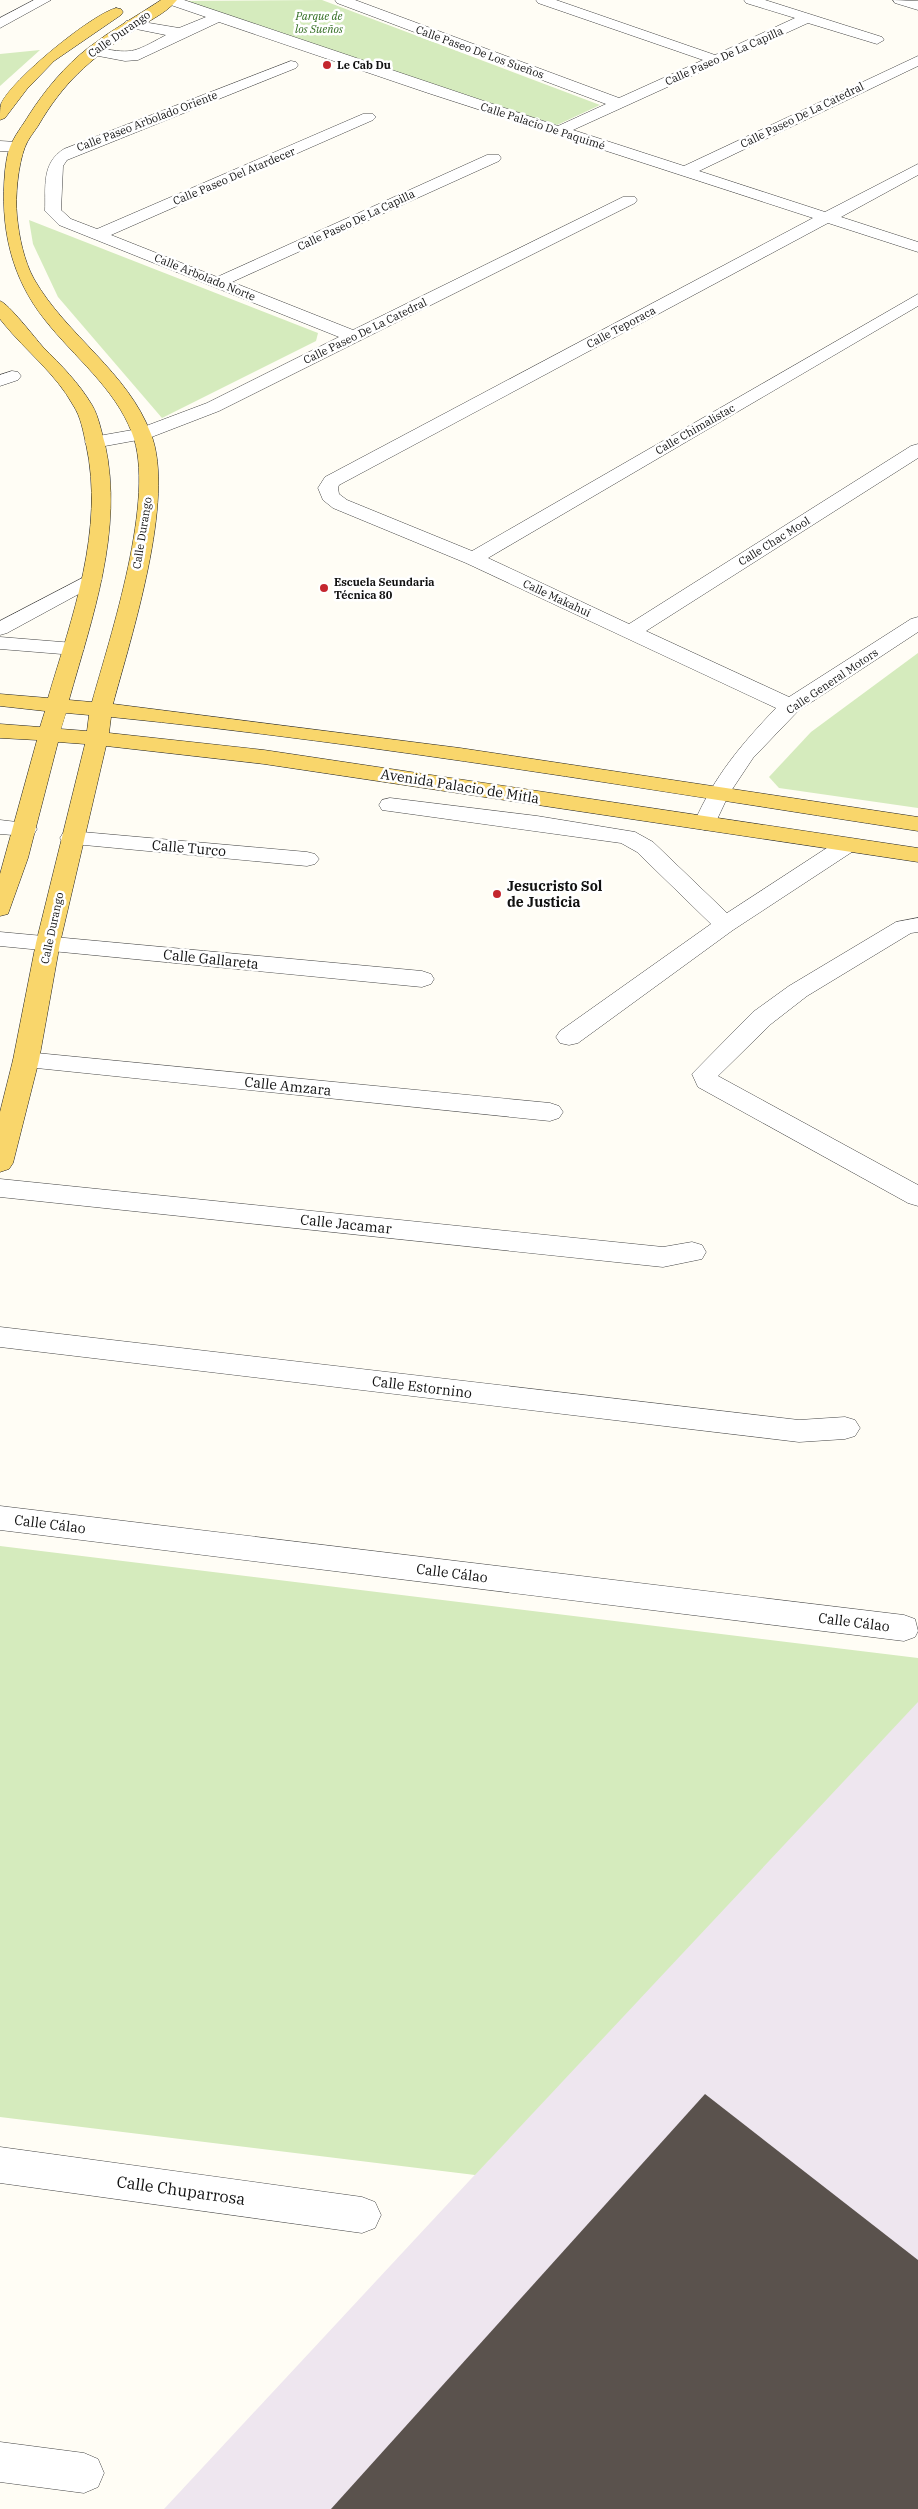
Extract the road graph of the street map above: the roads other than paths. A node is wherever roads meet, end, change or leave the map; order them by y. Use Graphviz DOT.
graph roads {
  1 [pos="44,0"];
  2 [pos="170,0"];
  3 [pos="342,0"];
  4 [pos="543,0"];
  5 [pos="751,0"];
  6 [pos="900,0"];
  7 [pos="131,4"];
  8 [pos="918,6"];
  9 [pos="0,12"];
  10 [pos="22,14"];
  11 [pos="218,17"];
  12 [pos="807,18"];
  13 [pos="0,24"];
  14 [pos="131,24"];
  15 [pos="180,33"];
  16 [pos="877,40"];
  17 [pos="93,51"];
  18 [pos="716,60"];
  19 [pos="918,60"];
  20 [pos="291,65"];
  21 [pos="618,103"];
  22 [pos="0,116"];
  23 [pos="368,117"];
  24 [pos="559,131"];
  25 [pos="9,146"];
  26 [pos="493,158"];
  27 [pos="918,170"];
  28 [pos="686,171"];
  29 [pos="629,200"];
  30 [pos="57,216"];
  31 [pos="828,217"];
  32 [pos="99,234"];
  33 [pos="918,247"];
  34 [pos="219,282"];
  35 [pos="918,299"];
  36 [pos="0,306"];
  37 [pos="354,336"];
  38 [pos="142,434"];
  39 [pos="94,442"];
  40 [pos="918,450"];
  41 [pos="328,488"];
  42 [pos="473,559"];
  43 [pos="92,579"];
  44 [pos="918,623"];
  45 [pos="0,629"];
  46 [pos="630,632"];
  47 [pos="0,643"];
  48 [pos="74,649"];
  49 [pos="0,700"];
  50 [pos="56,705"];
  51 [pos="790,706"];
  52 [pos="101,708"];
  53 [pos="0,731"];
  54 [pos="49,735"];
  55 [pos="97,738"];
  56 [pos="718,794"];
  57 [pos="548,800"];
  58 [pos="390,805"];
  59 [pos="537,823"];
  60 [pos="705,823"];
  61 [pos="918,824"];
  62 [pos="0,827"];
  63 [pos="26,829"];
  64 [pos="71,838"];
  65 [pos="847,845"];
  66 [pos="918,856"];
  67 [pos="307,859"];
  68 [pos="0,909"];
  69 [pos="725,925"];
  70 [pos="918,925"];
  71 [pos="0,939"];
  72 [pos="48,943"];
  73 [pos="422,979"];
  74 [pos="569,1038"];
  75 [pos="26,1060"];
  76 [pos="550,1112"];
  77 [pos="0,1163"];
  78 [pos="0,1188"];
  79 [pos="918,1198"];
  80 [pos="692,1252"];
  81 [pos="0,1337"];
  82 [pos="845,1428"];
  83 [pos="0,1518"];
  84 [pos="904,1628"];
  85 [pos="0,2165"];
  86 [pos="362,2215"];
  87 [pos="0,2462"];
  88 [pos="84,2473"];
  1 -- 10 [label="street"];
  2 -- 11 [label="street, Calle Palacio De Paquimé"];
  2 -- 14 [label="main road, Calle Durango"];
  3 -- 21 [label="street, Calle Paseo De Los Sueños"];
  4 -- 18 [label="street"];
  5 -- 12 [label="street"];
  6 -- 8 [label="street"];
  7 -- 22 [label="main road, Calle Durango"];
  9 -- 10 [label="street"];
  10 -- 13 [label="street"];
  11 -- 15 [label="street"];
  11 -- 24 [label="street, Calle Palacio De Paquimé"];
  12 -- 16 [label="street"];
  12 -- 18 [label="street, Calle Paseo De La Capilla"];
  14 -- 15 [label="street"];
  14 -- 17 [label="main road, Calle Durango"];
  15 -- 17 [label="street"];
  17 -- 25 [label="main road, Calle Durango"];
  18 -- 21 [label="street, Calle Paseo De La Capilla"];
  19 -- 28 [label="street, Calle Paseo De La Catedral"];
  20 -- 30 [label="street, Calle Paseo Arbolado Oriente"];
  21 -- 24 [label="street, Calle Paseo De La Capilla"];
  23 -- 32 [label="street, Calle Paseo Del Atardecer"];
  24 -- 28 [label="street, Calle Palacio De Paquimé"];
  25 -- 38 [label="main road, Calle Durango"];
  26 -- 34 [label="street, Calle Paseo De La Capilla"];
  27 -- 31 [label="street, Calle Teporaca"];
  28 -- 31 [label="street, Calle Palacio De Paquimé"];
  29 -- 37 [label="street, Calle Paseo De La Catedral"];
  30 -- 32 [label="street, Calle Arbolado Norte"];
  31 -- 33 [label="street, Calle Palacio De Paquimé"];
  31 -- 41 [label="street, Calle Teporaca"];
  32 -- 34 [label="street, Calle Arbolado Norte"];
  34 -- 37 [label="street, Calle Arbolado Norte"];
  35 -- 42 [label="street, Calle Chimalistac"];
  36 -- 39 [label="main road"];
  37 -- 38 [label="street, Calle Paseo De La Catedral"];
  38 -- 39 [label="street, Calle Paseo De La Catedral"];
  38 -- 52 [label="main road, Calle Durango"];
  39 -- 43 [label="main road"];
  40 -- 46 [label="street, Calle Chac Mool"];
  41 -- 42 [label="street, Calle Makahui"];
  42 -- 46 [label="street, Calle Makahui"];
  43 -- 45 [label="street"];
  43 -- 48 [label="main road"];
  44 -- 51 [label="street, Calle General Motors"];
  46 -- 51 [label="street, Calle Makahui"];
  47 -- 48 [label="street"];
  48 -- 50 [label="main road"];
  49 -- 50 [label="main road, Avenida Palacio de Mitla"];
  50 -- 52 [label="main road, Avenida Palacio de Mitla"];
  50 -- 54 [label="main road"];
  51 -- 56 [label="street, Calle General Motors"];
  52 -- 55 [label="main road, Calle Durango"];
  52 -- 56 [label="main road, Avenida Palacio de Mitla"];
  53 -- 54 [label="main road, Avenida Palacio de Mitla"];
  54 -- 55 [label="main road, Avenida Palacio de Mitla"];
  54 -- 63 [label="main road"];
  55 -- 57 [label="main road, Avenida Palacio de Mitla"];
  55 -- 64 [label="main road, Calle Durango"];
  56 -- 60 [label="street, Calle General Motors"];
  56 -- 61 [label="main road, Avenida Palacio de Mitla"];
  57 -- 59 [label="street"];
  57 -- 60 [label="main road, Avenida Palacio de Mitla"];
  58 -- 59 [label="street"];
  59 -- 69 [label="street"];
  60 -- 65 [label="main road, Avenida Palacio de Mitla"];
  62 -- 63 [label="street"];
  63 -- 68 [label="main road"];
  64 -- 67 [label="street, Calle Turco"];
  64 -- 72 [label="main road, Calle Durango"];
  65 -- 66 [label="main road, Avenida Palacio de Mitla"];
  65 -- 69 [label="street"];
  69 -- 74 [label="street"];
  70 -- 79 [label="street"];
  71 -- 72 [label="street, Calle Gallareta"];
  72 -- 73 [label="street, Calle Gallareta"];
  72 -- 75 [label="main road, Calle Durango"];
  75 -- 76 [label="street, Calle Amzara"];
  75 -- 77 [label="main road, Calle Durango"];
  78 -- 80 [label="street, Calle Jacamar"];
  81 -- 82 [label="street, Calle Estornino"];
  83 -- 84 [label="street, Calle Cálao"];
  85 -- 86 [label="street, Calle Chuparrosa"];
  87 -- 88 [label="street"];
}
